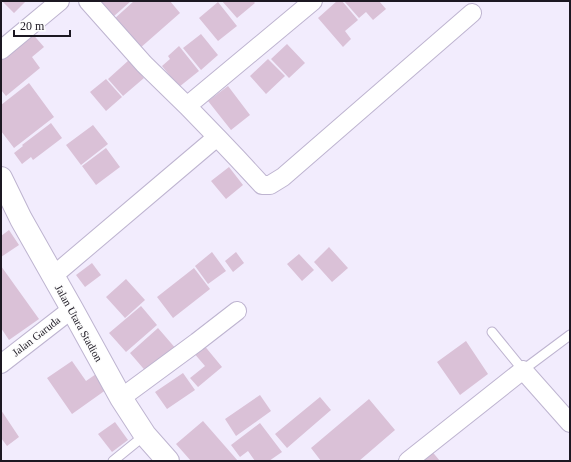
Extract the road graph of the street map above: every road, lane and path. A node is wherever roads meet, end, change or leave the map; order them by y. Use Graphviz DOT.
graph roads {
  1 [pos="60,1"];
  2 [pos="88,1"];
  3 [pos="313,1"];
  4 [pos="472,13"];
  5 [pos="1,50"];
  6 [pos="187,106"];
  7 [pos="216,137"];
  8 [pos="1,178"];
  9 [pos="53,276"];
  10 [pos="72,309"];
  11 [pos="237,311"];
  12 [pos="492,332"];
  13 [pos="570,334"];
  14 [pos="1,364"];
  15 [pos="523,370"];
  16 [pos="121,398"];
  17 [pos="570,423"];
  18 [pos="145,435"];
  19 [pos="113,461"];
  20 [pos="168,461"];
  21 [pos="408,461"];
  1 -- 5 [label="street"];
  2 -- 6 [label="street"];
  3 -- 6 [label="street"];
  4 -- 7 [label="street"];
  6 -- 7 [label="street"];
  7 -- 9 [label="street"];
  8 -- 9 [label="street, Jalan Utara Stadion"];
  9 -- 10 [label="street, Jalan Utara Stadion"];
  10 -- 14 [label="street, Jalan Garuda"];
  10 -- 16 [label="street, Jalan Utara Stadion"];
  11 -- 16 [label="street"];
  12 -- 15 [label="lane"];
  13 -- 15 [label="lane"];
  15 -- 17 [label="street"];
  15 -- 21 [label="street"];
  16 -- 18 [label="street, Jalan Utara Stadion"];
  18 -- 19 [label="lane"];
  18 -- 20 [label="street, Jalan Utara Stadion"];
}
